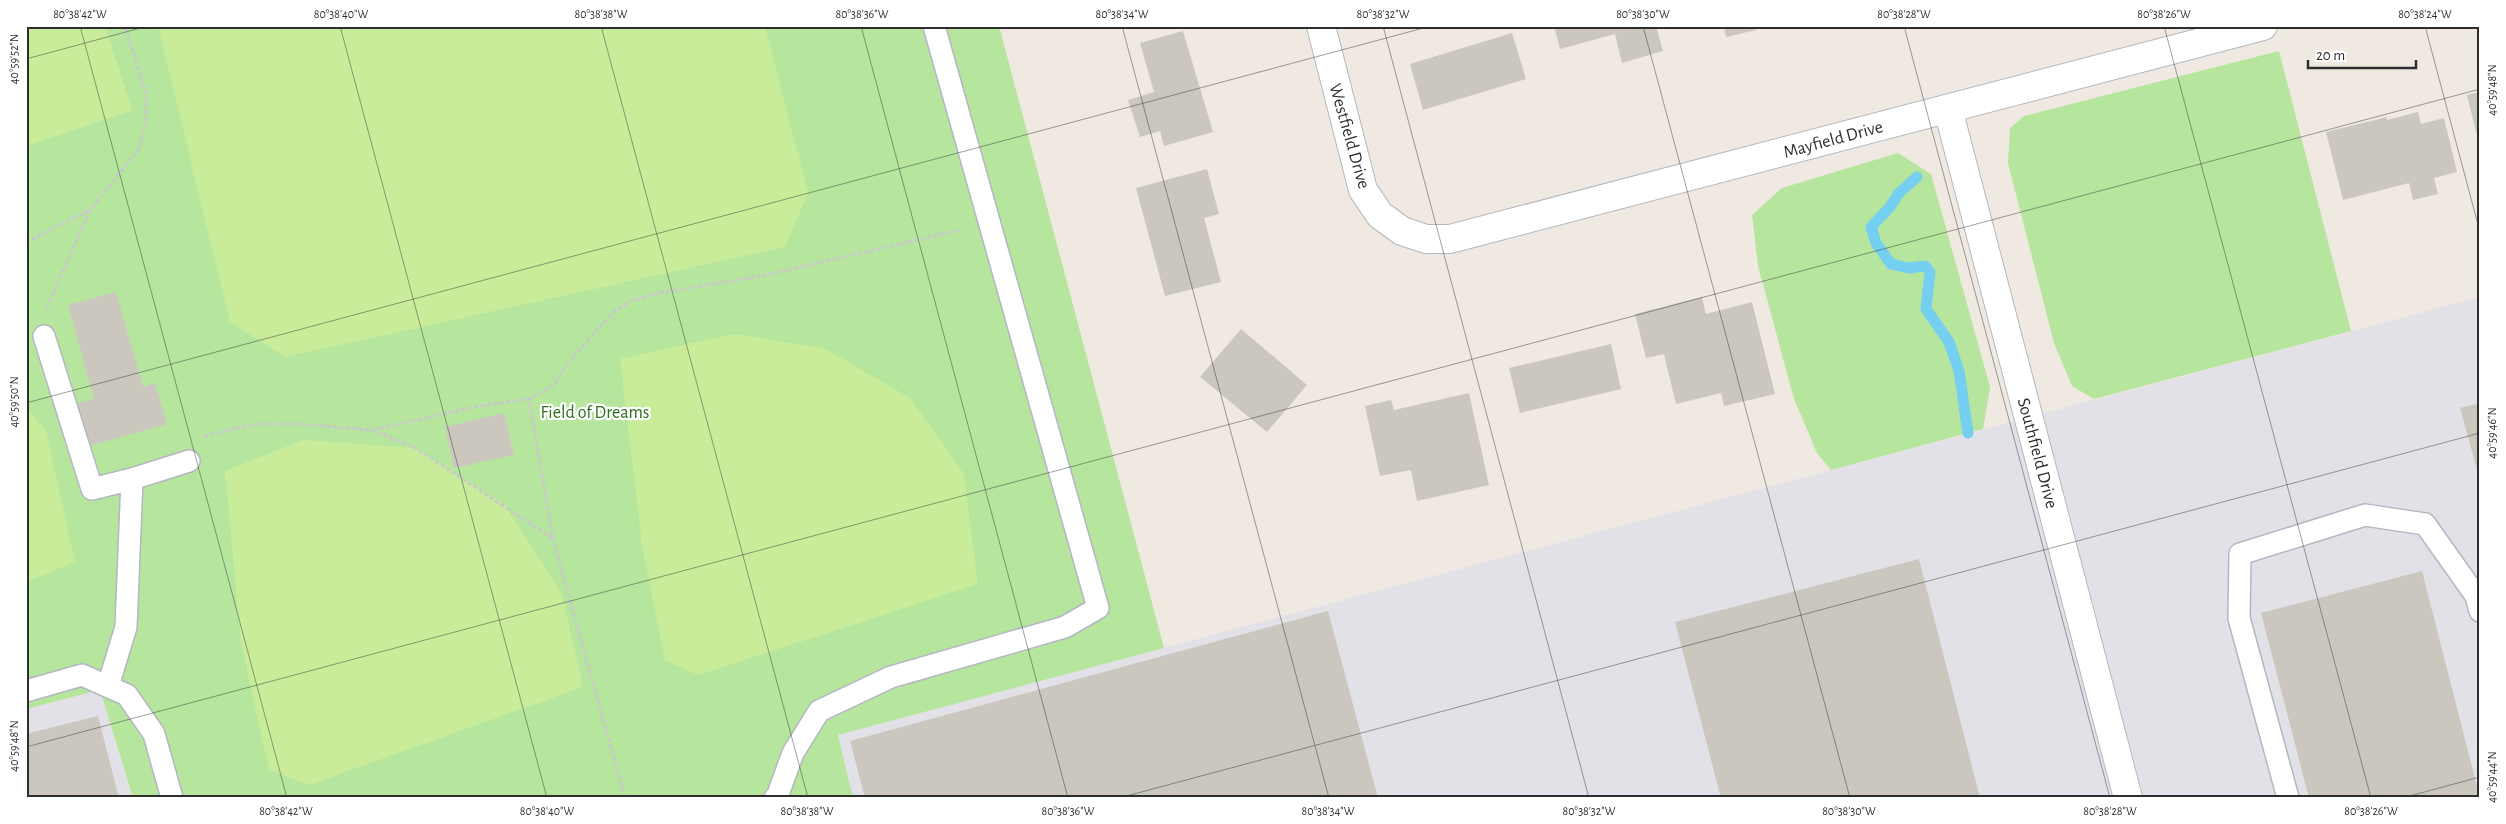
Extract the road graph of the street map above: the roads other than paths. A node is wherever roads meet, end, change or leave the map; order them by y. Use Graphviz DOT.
graph roads {
  1 [pos="934,26"];
  2 [pos="1320,26"];
  3 [pos="2263,26"];
  4 [pos="1948,109"];
  5 [pos="1402,231"];
  6 [pos="44,336"];
  7 [pos="189,461"];
  8 [pos="132,478"];
  9 [pos="2480,612"];
  10 [pos="108,686"];
  11 [pos="26,691"];
  12 [pos="172,798"];
  13 [pos="775,798"];
  14 [pos="2128,798"];
  15 [pos="2288,798"];
  1 -- 13 [label="lane"];
  2 -- 5 [label="street, Westfield Drive"];
  3 -- 4 [label="street, Mayfield Drive"];
  4 -- 5 [label="street, Mayfield Drive"];
  4 -- 14 [label="street, Southfield Drive"];
  6 -- 8 [label="lane"];
  7 -- 8 [label="lane"];
  8 -- 10 [label="lane"];
  9 -- 15 [label="lane"];
  10 -- 11 [label="lane"];
  10 -- 12 [label="lane"];
}
